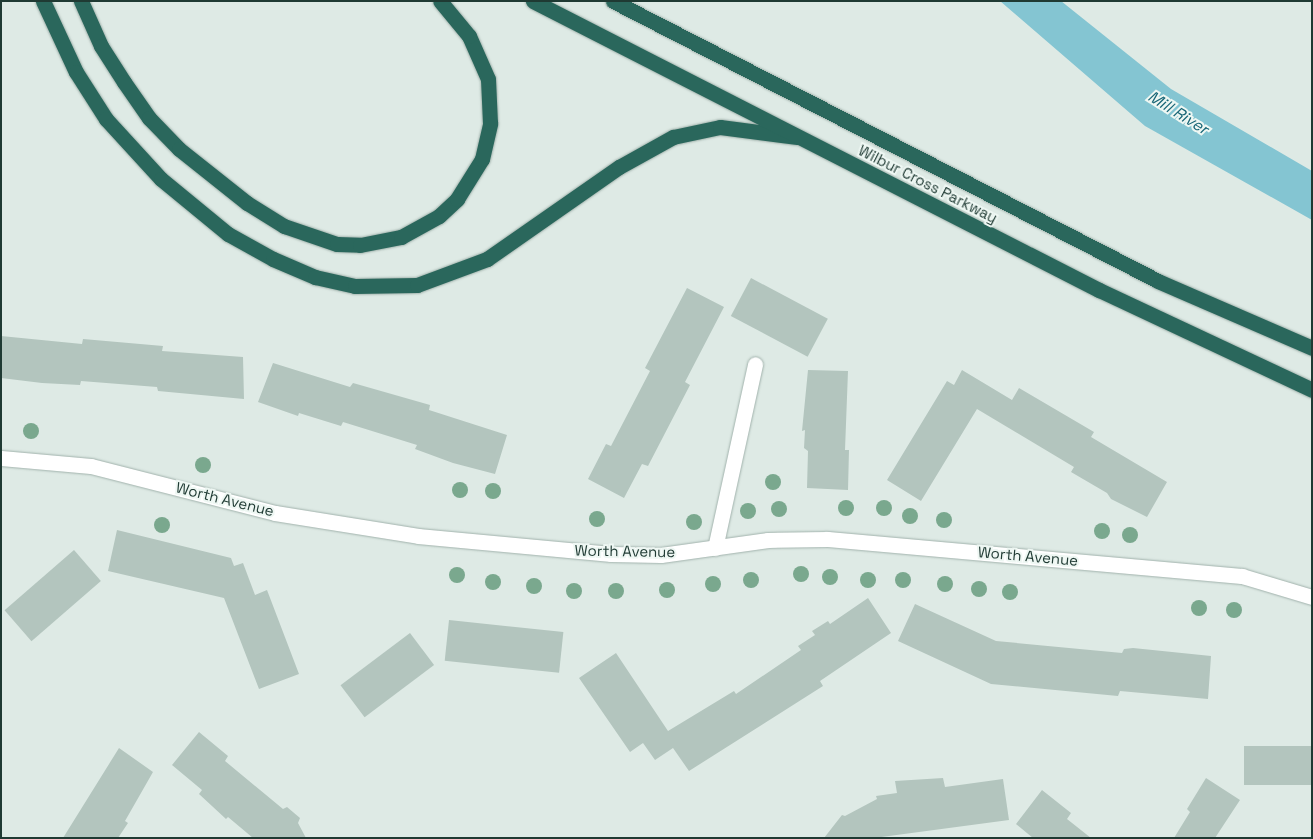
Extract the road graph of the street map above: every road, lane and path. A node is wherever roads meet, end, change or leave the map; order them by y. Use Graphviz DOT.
graph roads {
  1 [pos="43,1"];
  2 [pos="81,1"];
  3 [pos="440,1"];
  4 [pos="533,1"];
  5 [pos="613,1"];
  6 [pos="797,137"];
  7 [pos="1312,348"];
  8 [pos="755,364"];
  9 [pos="1312,390"];
  10 [pos="1,458"];
  11 [pos="715,548"];
  12 [pos="1312,597"];
  1 -- 6 [label="highway"];
  2 -- 3 [label="highway"];
  4 -- 6 [label="highway, Wilbur Cross Parkway"];
  5 -- 7 [label="highway, Wilbur Cross Parkway"];
  6 -- 9 [label="highway, Wilbur Cross Parkway"];
  8 -- 11 [label="street"];
  10 -- 11 [label="street, Worth Avenue"];
  11 -- 12 [label="street, Worth Avenue"];
}
